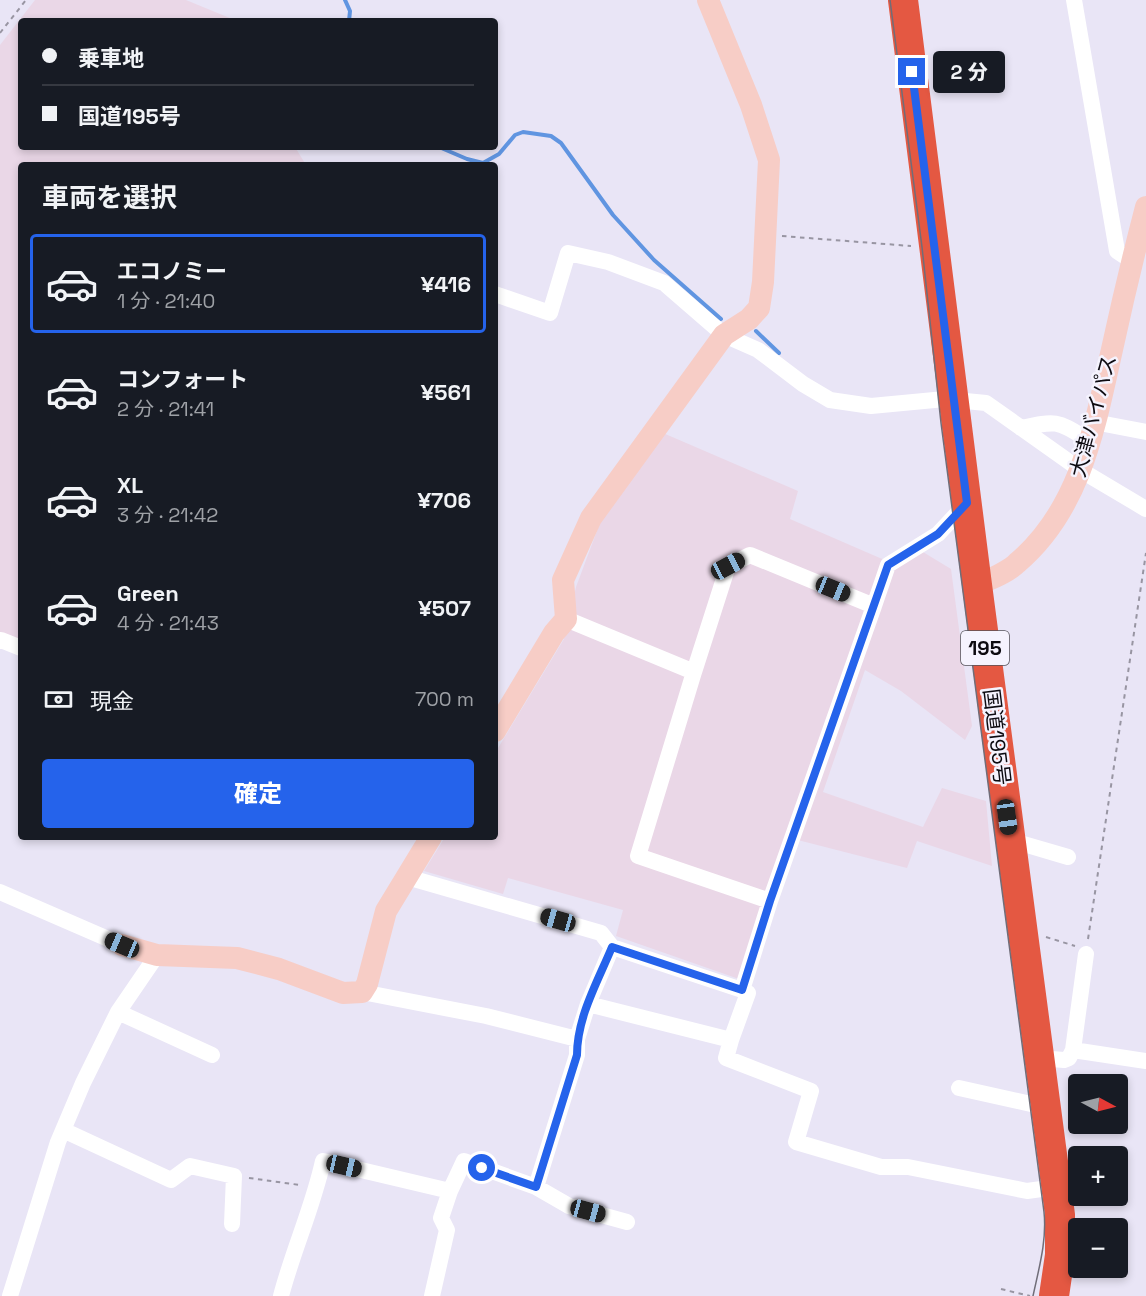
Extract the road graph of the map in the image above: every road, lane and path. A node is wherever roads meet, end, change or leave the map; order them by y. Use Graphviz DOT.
graph roads {
  1 [pos="26,0"];
  2 [pos="708,0"];
  3 [pos="903,0"];
  4 [pos="1074,0"];
  5 [pos="0,33"];
  6 [pos="1146,207"];
  7 [pos="765,234"];
  8 [pos="935,248"];
  9 [pos="1132,261"];
  10 [pos="498,295"];
  11 [pos="724,335"];
  12 [pos="954,399"];
  13 [pos="1021,428"];
  14 [pos="1092,431"];
  15 [pos="1146,432"];
  16 [pos="1082,471"];
  17 [pos="967,503"];
  18 [pos="1146,509"];
  19 [pos="1146,553"];
  20 [pos="977,585"];
  21 [pos="874,606"];
  22 [pos="566,619"];
  23 [pos="0,641"];
  24 [pos="18,647"];
  25 [pos="694,672"];
  26 [pos="498,725"];
  27 [pos="429,840"];
  28 [pos="1011,840"];
  29 [pos="1068,857"];
  30 [pos="407,877"];
  31 [pos="0,892"];
  32 [pos="770,901"];
  33 [pos="1022,930"];
  34 [pos="122,945"];
  35 [pos="612,947"];
  36 [pos="1086,951"];
  37 [pos="157,955"];
  38 [pos="742,990"];
  39 [pos="362,992"];
  40 [pos="588,1004"];
  41 [pos="118,1012"];
  42 [pos="577,1039"];
  43 [pos="731,1040"];
  44 [pos="1073,1050"];
  45 [pos="212,1055"];
  46 [pos="1039,1058"];
  47 [pos="1146,1061"];
  48 [pos="959,1088"];
  49 [pos="1045,1103"];
  50 [pos="63,1130"];
  51 [pos="234,1176"];
  52 [pos="536,1187"];
  53 [pos="1056,1187"];
  54 [pos="317,1188"];
  55 [pos="450,1191"];
  56 [pos="627,1222"];
  57 [pos="232,1224"];
  58 [pos="1001,1289"];
  59 [pos="10,1296"];
  60 [pos="281,1296"];
  61 [pos="432,1296"];
  62 [pos="1030,1296"];
  63 [pos="1054,1296"];
  1 -- 5 [label="path"];
  2 -- 7 [label="street"];
  3 -- 8 [label="highway, 国道195号 / 195"];
  4 -- 9 [label="street"];
  6 -- 9 [label="street, 大津バイパス"];
  7 -- 8 [label="path"];
  7 -- 11 [label="street"];
  8 -- 12 [label="highway, 国道195号 / 195"];
  9 -- 14 [label="street, 大津バイパス"];
  10 -- 11 [label="street"];
  11 -- 12 [label="street"];
  11 -- 22 [label="street"];
  12 -- 13 [label="street"];
  12 -- 17 [label="highway, 国道195号 / 195"];
  13 -- 14 [label="street"];
  13 -- 16 [label="street"];
  14 -- 15 [label="street"];
  14 -- 16 [label="street, 大津バイパス"];
  16 -- 18 [label="street"];
  16 -- 20 [label="street, 大津バイパス"];
  17 -- 20 [label="highway, 国道195号 / 195"];
  17 -- 21 [label="street"];
  19 -- 36 [label="path"];
  20 -- 28 [label="highway, 国道195号 / 195"];
  21 -- 25 [label="street"];
  21 -- 32 [label="street"];
  22 -- 25 [label="street"];
  22 -- 26 [label="street"];
  23 -- 24 [label="street"];
  25 -- 32 [label="street"];
  27 -- 30 [label="street"];
  28 -- 29 [label="street"];
  28 -- 33 [label="highway, 国道195号 / 195"];
  30 -- 35 [label="street"];
  30 -- 39 [label="street"];
  31 -- 34 [label="street"];
  32 -- 38 [label="street"];
  33 -- 36 [label="path"];
  33 -- 46 [label="highway, 国道195号 / 195"];
  34 -- 37 [label="street"];
  35 -- 38 [label="street"];
  35 -- 40 [label="street"];
  36 -- 44 [label="street"];
  37 -- 39 [label="street"];
  37 -- 41 [label="street"];
  38 -- 43 [label="street"];
  39 -- 42 [label="street"];
  40 -- 42 [label="street"];
  40 -- 43 [label="street"];
  41 -- 45 [label="street"];
  41 -- 50 [label="street"];
  42 -- 52 [label="street"];
  43 -- 53 [label="street"];
  44 -- 46 [label="street"];
  44 -- 47 [label="street"];
  46 -- 49 [label="highway, 国道195号 / 195"];
  48 -- 49 [label="street"];
  49 -- 53 [label="highway, 国道195号 / 195"];
  50 -- 51 [label="street"];
  50 -- 59 [label="street"];
  51 -- 54 [label="path"];
  51 -- 57 [label="street"];
  52 -- 55 [label="street"];
  52 -- 56 [label="street"];
  53 -- 63 [label="highway, 国道195号 / 195"];
  54 -- 55 [label="street"];
  54 -- 60 [label="street"];
  55 -- 61 [label="street"];
  58 -- 62 [label="path"];
}
